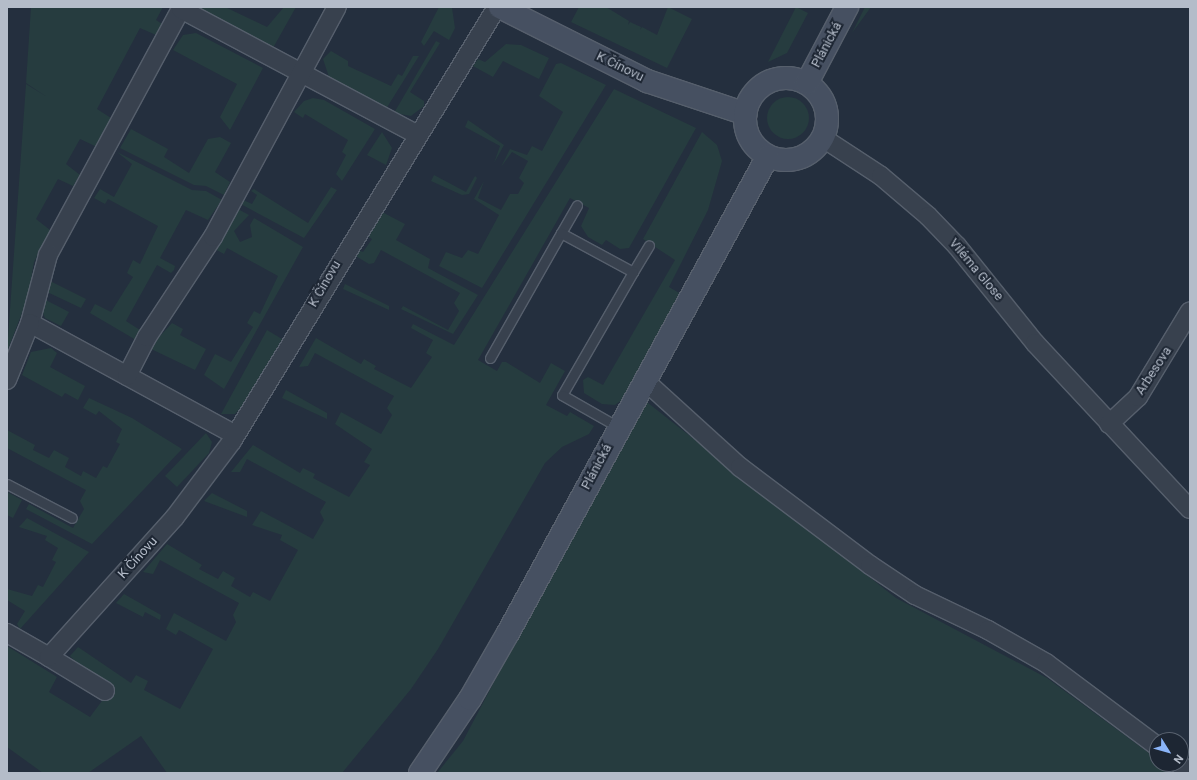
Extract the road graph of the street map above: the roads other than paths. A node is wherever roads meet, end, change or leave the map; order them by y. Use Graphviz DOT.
graph roads {
  1 [pos="337,7"];
  2 [pos="497,7"];
  3 [pos="500,7"];
  4 [pos="847,7"];
  5 [pos="181,8"];
  6 [pos="301,74"];
  7 [pos="807,83"];
  8 [pos="746,114"];
  9 [pos="416,134"];
  10 [pos="823,138"];
  11 [pos="768,156"];
  12 [pos="577,205"];
  13 [pos="561,233"];
  14 [pos="649,245"];
  15 [pos="633,272"];
  16 [pos="1190,311"];
  17 [pos="30,323"];
  18 [pos="490,358"];
  19 [pos="127,376"];
  20 [pos="7,380"];
  21 [pos="644,380"];
  22 [pos="1109,424"];
  23 [pos="618,427"];
  24 [pos="235,435"];
  25 [pos="7,484"];
  26 [pos="1190,509"];
  27 [pos="72,518"];
  28 [pos="7,633"];
  29 [pos="49,657"];
  30 [pos="105,691"];
  31 [pos="1149,740"];
  32 [pos="420,773"];
  1 -- 6 [label="street"];
  2 -- 9 [label="street, K Čínovu"];
  3 -- 8 [label="main road, K Čínovu"];
  4 -- 7 [label="main road, Plánická"];
  5 -- 6 [label="street"];
  5 -- 17 [label="street"];
  6 -- 9 [label="street"];
  6 -- 19 [label="street"];
  7 -- 8 [label="main road, Plánická"];
  7 -- 10 [label="main road, Plánická"];
  8 -- 11 [label="main road"];
  9 -- 24 [label="street, K Čínovu"];
  10 -- 11 [label="main road"];
  10 -- 22 [label="street, Viléma Glose"];
  11 -- 21 [label="main road, Plánická"];
  12 -- 13 [label="lane"];
  13 -- 15 [label="lane"];
  13 -- 18 [label="lane"];
  14 -- 15 [label="lane"];
  15 -- 23 [label="lane"];
  16 -- 22 [label="street, Arbesova"];
  17 -- 19 [label="street"];
  17 -- 20 [label="street"];
  19 -- 24 [label="street"];
  21 -- 23 [label="main road, Plánická"];
  21 -- 31 [label="street"];
  22 -- 26 [label="street, Viléma Glose"];
  23 -- 32 [label="main road, Plánická"];
  24 -- 29 [label="street, K Čínovu"];
  25 -- 27 [label="lane"];
  28 -- 29 [label="street"];
  29 -- 30 [label="street"];
}
